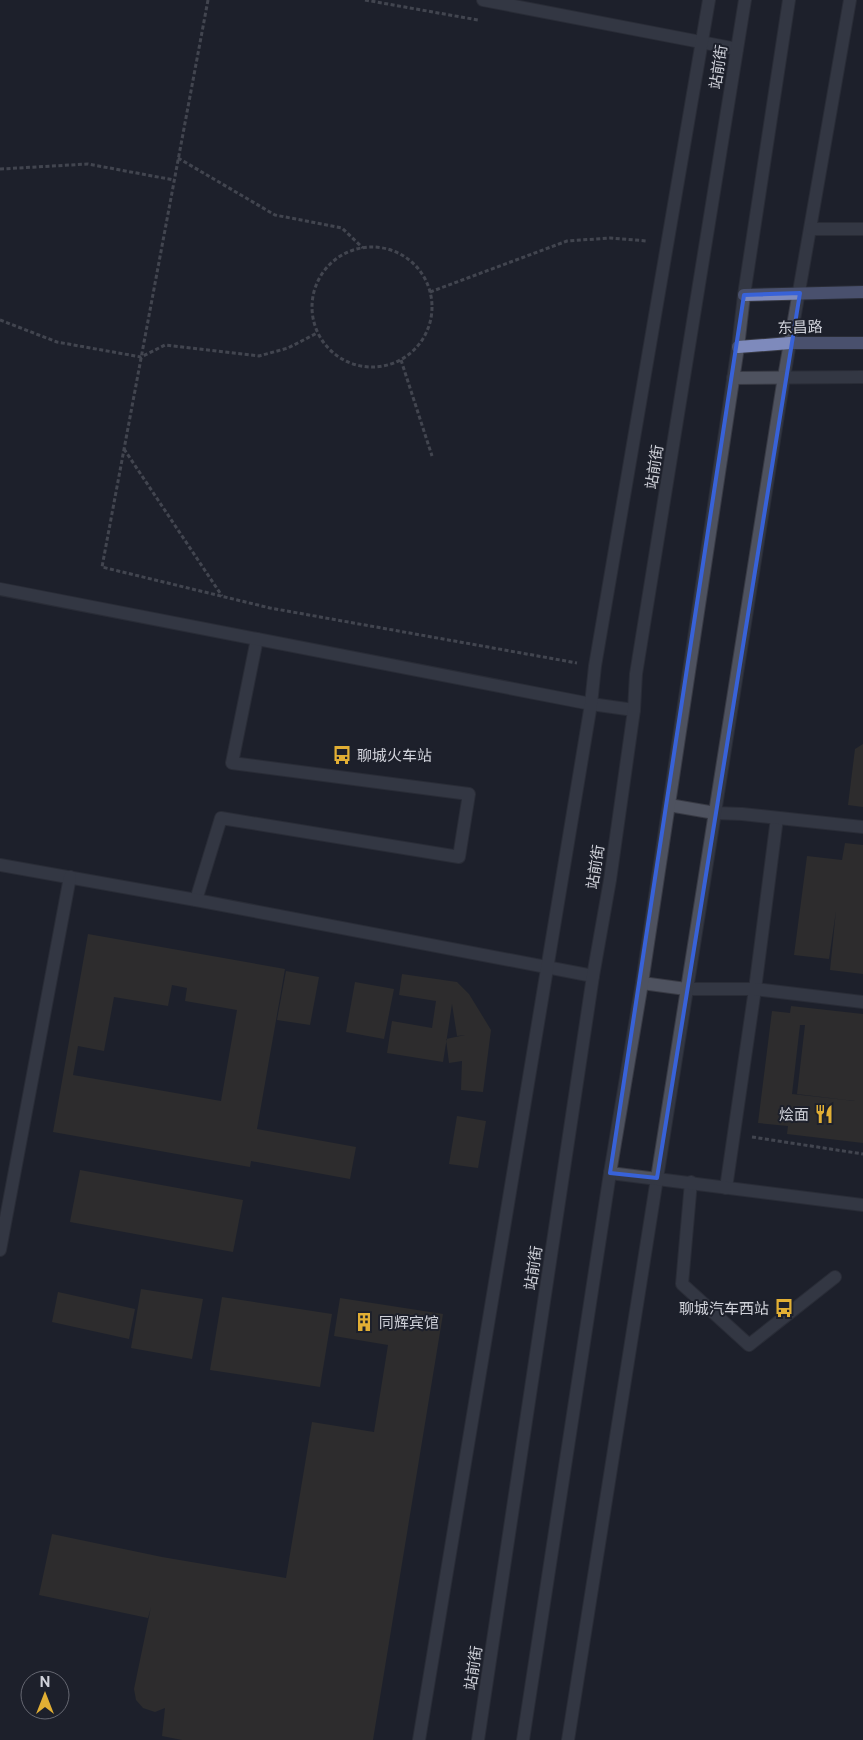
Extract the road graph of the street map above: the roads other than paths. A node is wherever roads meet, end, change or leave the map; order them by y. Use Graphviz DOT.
graph roads {
  1 [pos="483,0"];
  2 [pos="709,0"];
  3 [pos="745,0"];
  4 [pos="789,0"];
  5 [pos="850,0"];
  6 [pos="702,42"];
  7 [pos="737,49"];
  8 [pos="811,229"];
  9 [pos="863,229"];
  10 [pos="863,292"];
  11 [pos="800,293"];
  12 [pos="744,295"];
  13 [pos="790,343"];
  14 [pos="863,343"];
  15 [pos="738,347"];
  16 [pos="863,376"];
  17 [pos="784,377"];
  18 [pos="733,378"];
  19 [pos="0,589"];
  20 [pos="257,639"];
  21 [pos="591,704"];
  22 [pos="634,710"];
  23 [pos="669,806"];
  24 [pos="715,813"];
  25 [pos="777,818"];
  26 [pos="863,827"];
  27 [pos="0,865"];
  28 [pos="70,877"];
  29 [pos="196,900"];
  30 [pos="546,966"];
  31 [pos="593,976"];
  32 [pos="642,983"];
  33 [pos="686,989"];
  34 [pos="755,989"];
  35 [pos="863,1002"];
  36 [pos="610,1173"];
  37 [pos="656,1178"];
  38 [pos="691,1182"];
  39 [pos="726,1188"];
  40 [pos="863,1205"];
  41 [pos="0,1250"];
  42 [pos="835,1276"];
  43 [pos="419,1740"];
  44 [pos="478,1740"];
  45 [pos="523,1740"];
  46 [pos="568,1740"];
  1 -- 6 [label="street"];
  2 -- 6 [label="street"];
  3 -- 7 [label="street, 站前街"];
  4 -- 12 [label="street"];
  5 -- 8 [label="street"];
  6 -- 7 [label="street"];
  6 -- 21 [label="street"];
  7 -- 22 [label="street, 站前街"];
  8 -- 9 [label="street"];
  8 -- 11 [label="street"];
  10 -- 11 [label="main road"];
  11 -- 12 [label="main road"];
  11 -- 13 [label="street"];
  12 -- 15 [label="street"];
  13 -- 14 [label="main road, 东昌路"];
  13 -- 15 [label="main road, 东昌路"];
  13 -- 17 [label="street"];
  15 -- 18 [label="street"];
  16 -- 17 [label="street"];
  17 -- 18 [label="street"];
  17 -- 24 [label="street"];
  18 -- 23 [label="street"];
  19 -- 20 [label="street"];
  20 -- 21 [label="street"];
  20 -- 29 [label="street"];
  21 -- 22 [label="street"];
  21 -- 30 [label="street"];
  22 -- 31 [label="street, 站前街"];
  23 -- 24 [label="street"];
  23 -- 32 [label="street"];
  24 -- 25 [label="street"];
  24 -- 33 [label="street"];
  25 -- 26 [label="street"];
  25 -- 34 [label="street"];
  27 -- 28 [label="street"];
  28 -- 29 [label="street"];
  28 -- 41 [label="street"];
  29 -- 30 [label="street"];
  30 -- 31 [label="street"];
  30 -- 43 [label="street"];
  31 -- 44 [label="street, 站前街"];
  32 -- 33 [label="street"];
  32 -- 36 [label="street"];
  33 -- 34 [label="street"];
  33 -- 37 [label="street"];
  34 -- 35 [label="street"];
  34 -- 39 [label="street"];
  36 -- 37 [label="street"];
  36 -- 45 [label="street"];
  37 -- 38 [label="street"];
  37 -- 46 [label="street"];
  38 -- 39 [label="street"];
  38 -- 42 [label="street"];
  39 -- 40 [label="street"];
}
